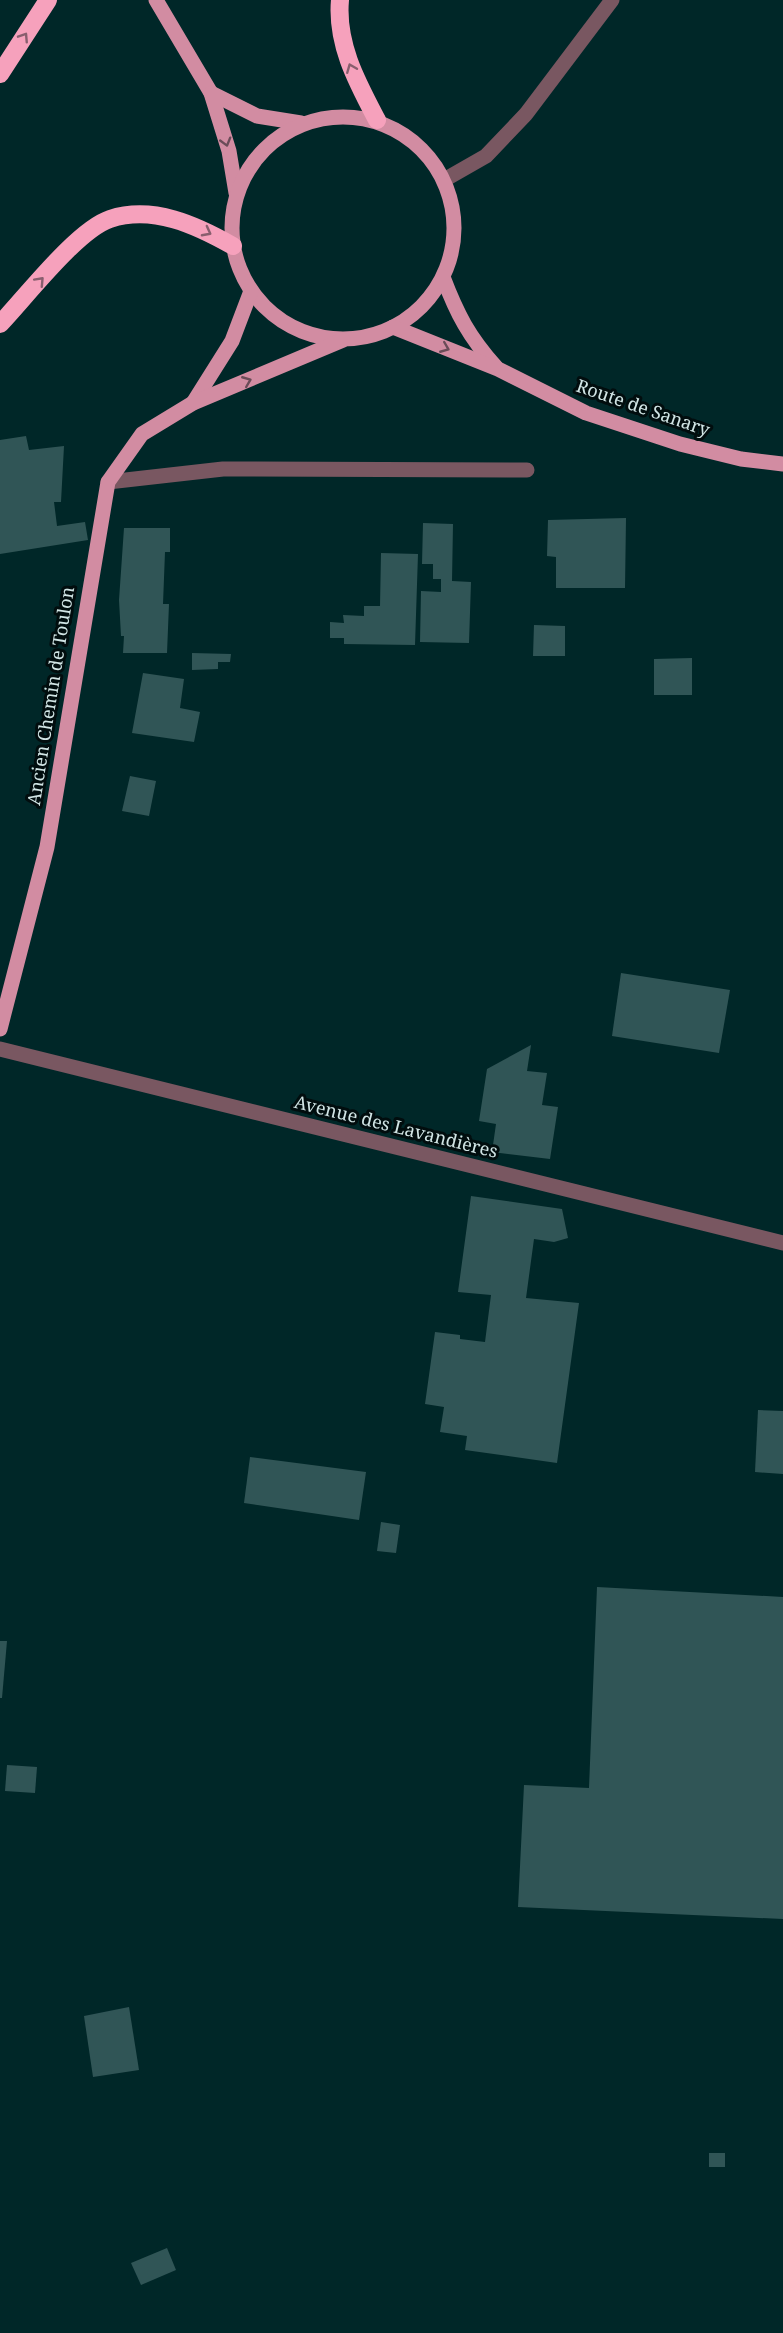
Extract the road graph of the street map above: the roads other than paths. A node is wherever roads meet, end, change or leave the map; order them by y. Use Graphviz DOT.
graph roads {
  1 [pos="48,0"];
  2 [pos="156,0"];
  3 [pos="340,0"];
  4 [pos="612,0"];
  5 [pos="0,74"];
  6 [pos="211,93"];
  7 [pos="377,120"];
  8 [pos="301,123"];
  9 [pos="444,180"];
  10 [pos="236,193"];
  11 [pos="233,246"];
  12 [pos="443,277"];
  13 [pos="251,291"];
  14 [pos="0,324"];
  15 [pos="393,327"];
  16 [pos="343,340"];
  17 [pos="498,369"];
  18 [pos="192,403"];
  19 [pos="783,464"];
  20 [pos="528,470"];
  21 [pos="108,482"];
  22 [pos="0,1029"];
  23 [pos="0,1049"];
  24 [pos="783,1243"];
  5 -- 1 [label="highway, one-way"];
  2 -- 6 [label="main road"];
  7 -- 3 [label="highway, one-way"];
  4 -- 9 [label="street"];
  6 -- 8 [label="main road"];
  6 -- 10 [label="main road, one-way"];
  7 -- 8 [label="main road"];
  7 -- 9 [label="main road"];
  8 -- 10 [label="main road"];
  9 -- 12 [label="main road"];
  10 -- 11 [label="main road"];
  11 -- 13 [label="main road"];
  14 -- 11 [label="highway, one-way"];
  12 -- 15 [label="main road"];
  12 -- 17 [label="main road, Route de Sanary"];
  13 -- 16 [label="main road"];
  13 -- 18 [label="main road, Ancien Chemin de Toulon"];
  15 -- 16 [label="main road"];
  15 -- 17 [label="main road, Route de Sanary, one-way"];
  18 -- 16 [label="main road, Ancien Chemin de Toulon, one-way"];
  17 -- 19 [label="main road, Route de Sanary"];
  18 -- 21 [label="main road, Ancien Chemin de Toulon"];
  20 -- 21 [label="street"];
  21 -- 22 [label="main road, Ancien Chemin de Toulon"];
  23 -- 24 [label="street, Avenue des Lavandières"];
}
